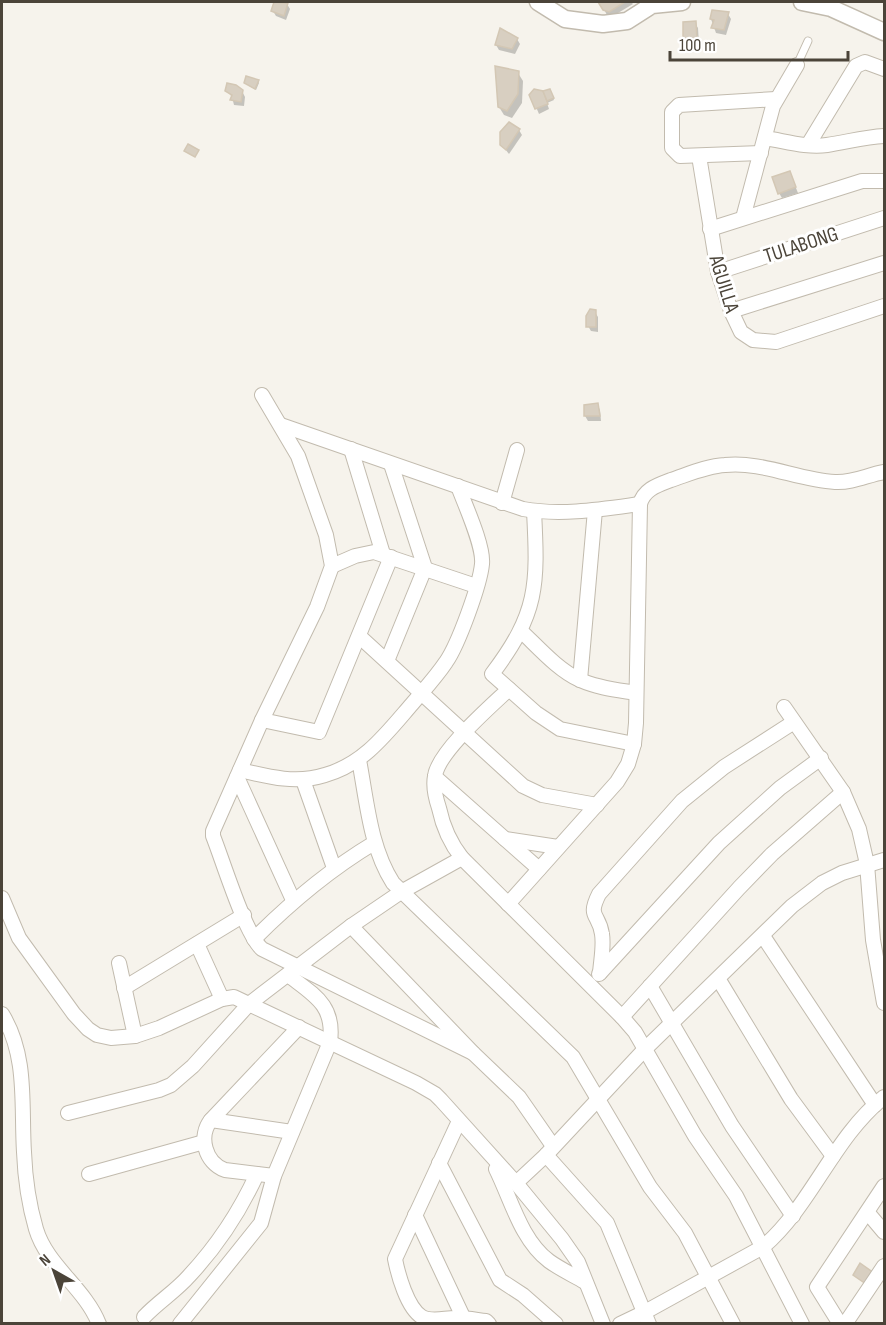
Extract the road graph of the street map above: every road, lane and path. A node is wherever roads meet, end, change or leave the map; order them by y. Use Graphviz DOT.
graph roads {
  1 [pos="538,2"];
  2 [pos="682,2"];
  3 [pos="802,2"];
  4 [pos="885,32"];
  5 [pos="808,41"];
  6 [pos="796,65"];
  7 [pos="885,69"];
  8 [pos="776,99"];
  9 [pos="885,136"];
  10 [pos="765,138"];
  11 [pos="808,145"];
  12 [pos="761,153"];
  13 [pos="699,156"];
  14 [pos="885,181"];
  15 [pos="743,218"];
  16 [pos="885,218"];
  17 [pos="710,229"];
  18 [pos="885,263"];
  19 [pos="718,272"];
  20 [pos="885,306"];
  21 [pos="731,311"];
  22 [pos="261,395"];
  23 [pos="281,425"];
  24 [pos="351,449"];
  25 [pos="517,450"];
  26 [pos="391,464"];
  27 [pos="885,472"];
  28 [pos="459,486"];
  29 [pos="502,502"];
  30 [pos="640,504"];
  31 [pos="596,510"];
  32 [pos="534,511"];
  33 [pos="387,556"];
  34 [pos="332,566"];
  35 [pos="425,568"];
  36 [pos="476,585"];
  37 [pos="521,631"];
  38 [pos="359,636"];
  39 [pos="387,661"];
  40 [pos="580,680"];
  41 [pos="508,689"];
  42 [pos="421,693"];
  43 [pos="636,693"];
  44 [pos="784,707"];
  45 [pos="262,720"];
  46 [pos="794,722"];
  47 [pos="464,733"];
  48 [pos="634,744"];
  49 [pos="821,758"];
  50 [pos="359,760"];
  51 [pos="239,773"];
  52 [pos="435,777"];
  53 [pos="303,780"];
  54 [pos="843,792"];
  55 [pos="597,805"];
  56 [pos="505,839"];
  57 [pos="374,843"];
  58 [pos="558,847"];
  59 [pos="462,858"];
  60 [pos="885,860"];
  61 [pos="867,864"];
  62 [pos="334,868"];
  63 [pos="539,869"];
  64 [pos="401,892"];
  65 [pos="2,898"];
  66 [pos="293,900"];
  67 [pos="508,904"];
  68 [pos="244,915"];
  69 [pos="351,926"];
  70 [pos="763,936"];
  71 [pos="254,939"];
  72 [pos="197,944"];
  73 [pos="119,963"];
  74 [pos="293,971"];
  75 [pos="600,973"];
  76 [pos="719,980"];
  77 [pos="589,984"];
  78 [pos="650,986"];
  79 [pos="124,988"];
  80 [pos="222,999"];
  81 [pos="885,1003"];
  82 [pos="249,1004"];
  83 [pos="2,1014"];
  84 [pos="622,1017"];
  85 [pos="673,1023"];
  86 [pos="299,1027"];
  87 [pos="135,1036"];
  88 [pos="330,1042"];
  89 [pos="645,1049"];
  90 [pos="473,1053"];
  91 [pos="597,1100"];
  92 [pos="880,1101"];
  93 [pos="68,1113"];
  94 [pos="211,1120"];
  95 [pos="459,1121"];
  96 [pos="292,1132"];
  97 [pos="204,1142"];
  98 [pos="550,1150"];
  99 [pos="833,1156"];
  100 [pos="439,1163"];
  101 [pos="89,1174"];
  102 [pos="257,1174"];
  103 [pos="273,1176"];
  104 [pos="885,1186"];
  105 [pos="515,1190"];
  106 [pos="868,1213"];
  107 [pos="415,1215"];
  108 [pos="793,1216"];
  109 [pos="885,1232"];
  110 [pos="763,1247"];
  111 [pos="885,1266"];
  112 [pos="710,1278"];
  113 [pos="585,1282"];
  114 [pos="144,1317"];
  115 [pos="647,1318"];
  116 [pos="464,1319"];
  117 [pos="99,1323"];
  118 [pos="180,1323"];
  119 [pos="489,1323"];
  120 [pos="556,1323"];
  121 [pos="603,1323"];
  122 [pos="620,1323"];
  123 [pos="733,1323"];
  124 [pos="802,1323"];
  125 [pos="840,1323"];
  126 [pos="845,1323"];
  1 -- 2 [label="street"];
  3 -- 4 [label="street"];
  5 -- 6 [label="lane"];
  6 -- 8 [label="street"];
  7 -- 11 [label="street"];
  8 -- 10 [label="street"];
  8 -- 13 [label="street"];
  9 -- 11 [label="street"];
  10 -- 11 [label="street"];
  10 -- 12 [label="street"];
  12 -- 13 [label="street"];
  12 -- 15 [label="street"];
  13 -- 17 [label="street, AGUILLA"];
  14 -- 15 [label="street"];
  15 -- 17 [label="street"];
  16 -- 19 [label="street, TULABONG"];
  17 -- 19 [label="street, AGUILLA"];
  18 -- 21 [label="street"];
  19 -- 21 [label="street, AGUILLA"];
  20 -- 21 [label="street, AGUILLA"];
  22 -- 23 [label="street"];
  23 -- 24 [label="street"];
  23 -- 34 [label="street"];
  24 -- 26 [label="street"];
  24 -- 33 [label="street"];
  25 -- 29 [label="street"];
  26 -- 28 [label="street"];
  26 -- 35 [label="street"];
  27 -- 30 [label="street"];
  28 -- 29 [label="street"];
  28 -- 36 [label="street"];
  29 -- 32 [label="street"];
  30 -- 31 [label="street"];
  30 -- 43 [label="street"];
  31 -- 32 [label="street"];
  31 -- 40 [label="street"];
  32 -- 37 [label="street"];
  33 -- 34 [label="street"];
  33 -- 35 [label="street"];
  33 -- 38 [label="street"];
  34 -- 45 [label="street"];
  35 -- 36 [label="street"];
  35 -- 39 [label="street"];
  36 -- 42 [label="street"];
  37 -- 40 [label="street"];
  37 -- 41 [label="street"];
  38 -- 39 [label="street"];
  38 -- 45 [label="street"];
  39 -- 42 [label="street"];
  40 -- 43 [label="street"];
  41 -- 47 [label="street"];
  41 -- 48 [label="street"];
  42 -- 47 [label="street"];
  42 -- 50 [label="street"];
  43 -- 48 [label="street"];
  44 -- 46 [label="street"];
  45 -- 51 [label="street"];
  46 -- 49 [label="street"];
  46 -- 75 [label="street"];
  47 -- 52 [label="street"];
  47 -- 55 [label="street"];
  48 -- 55 [label="street"];
  49 -- 54 [label="street"];
  49 -- 75 [label="street"];
  50 -- 53 [label="street"];
  50 -- 57 [label="street"];
  51 -- 53 [label="street"];
  51 -- 66 [label="street"];
  51 -- 68 [label="street"];
  52 -- 56 [label="street"];
  52 -- 59 [label="street"];
  53 -- 62 [label="street"];
  54 -- 61 [label="street"];
  54 -- 78 [label="street"];
  55 -- 58 [label="street"];
  56 -- 58 [label="street"];
  56 -- 63 [label="street"];
  57 -- 62 [label="street"];
  57 -- 64 [label="street"];
  58 -- 63 [label="street"];
  59 -- 64 [label="street"];
  59 -- 67 [label="street"];
  60 -- 61 [label="street"];
  61 -- 70 [label="street"];
  61 -- 81 [label="street"];
  62 -- 66 [label="street"];
  63 -- 67 [label="street"];
  64 -- 69 [label="street"];
  64 -- 91 [label="street"];
  65 -- 87 [label="street"];
  66 -- 71 [label="street"];
  67 -- 77 [label="street"];
  68 -- 71 [label="street"];
  68 -- 72 [label="street"];
  69 -- 74 [label="street"];
  69 -- 90 [label="street"];
  70 -- 76 [label="street"];
  70 -- 92 [label="street"];
  71 -- 74 [label="street"];
  72 -- 79 [label="street"];
  72 -- 80 [label="street"];
  73 -- 79 [label="street"];
  74 -- 82 [label="street"];
  74 -- 88 [label="street"];
  74 -- 90 [label="street"];
  75 -- 77 [label="street"];
  76 -- 85 [label="street"];
  76 -- 99 [label="street"];
  77 -- 84 [label="street"];
  78 -- 84 [label="street"];
  78 -- 85 [label="street"];
  79 -- 87 [label="street"];
  80 -- 82 [label="street"];
  80 -- 87 [label="street"];
  82 -- 86 [label="street"];
  82 -- 93 [label="street"];
  83 -- 117 [label="street"];
  84 -- 89 [label="street"];
  85 -- 89 [label="street"];
  85 -- 108 [label="street"];
  86 -- 88 [label="street"];
  86 -- 94 [label="street"];
  88 -- 95 [label="street"];
  88 -- 96 [label="street"];
  89 -- 91 [label="street"];
  89 -- 110 [label="street"];
  90 -- 98 [label="street"];
  91 -- 98 [label="street"];
  91 -- 112 [label="street"];
  92 -- 99 [label="street"];
  94 -- 96 [label="street"];
  94 -- 97 [label="street"];
  95 -- 100 [label="street"];
  95 -- 105 [label="street"];
  96 -- 103 [label="street"];
  97 -- 101 [label="street"];
  97 -- 102 [label="street"];
  98 -- 105 [label="street"];
  98 -- 115 [label="street"];
  99 -- 108 [label="street"];
  100 -- 107 [label="street"];
  100 -- 120 [label="street"];
  102 -- 103 [label="street"];
  102 -- 114 [label="street"];
  103 -- 118 [label="street"];
  104 -- 106 [label="street"];
  105 -- 113 [label="street"];
  105 -- 113 [label="street"];
  106 -- 109 [label="street"];
  106 -- 125 [label="street"];
  107 -- 116 [label="street"];
  107 -- 116 [label="street"];
  108 -- 110 [label="street"];
  110 -- 112 [label="street"];
  110 -- 124 [label="street"];
  111 -- 126 [label="street"];
  112 -- 115 [label="street"];
  112 -- 123 [label="street"];
  113 -- 121 [label="street"];
  115 -- 122 [label="street"];
  116 -- 119 [label="street"];
}
